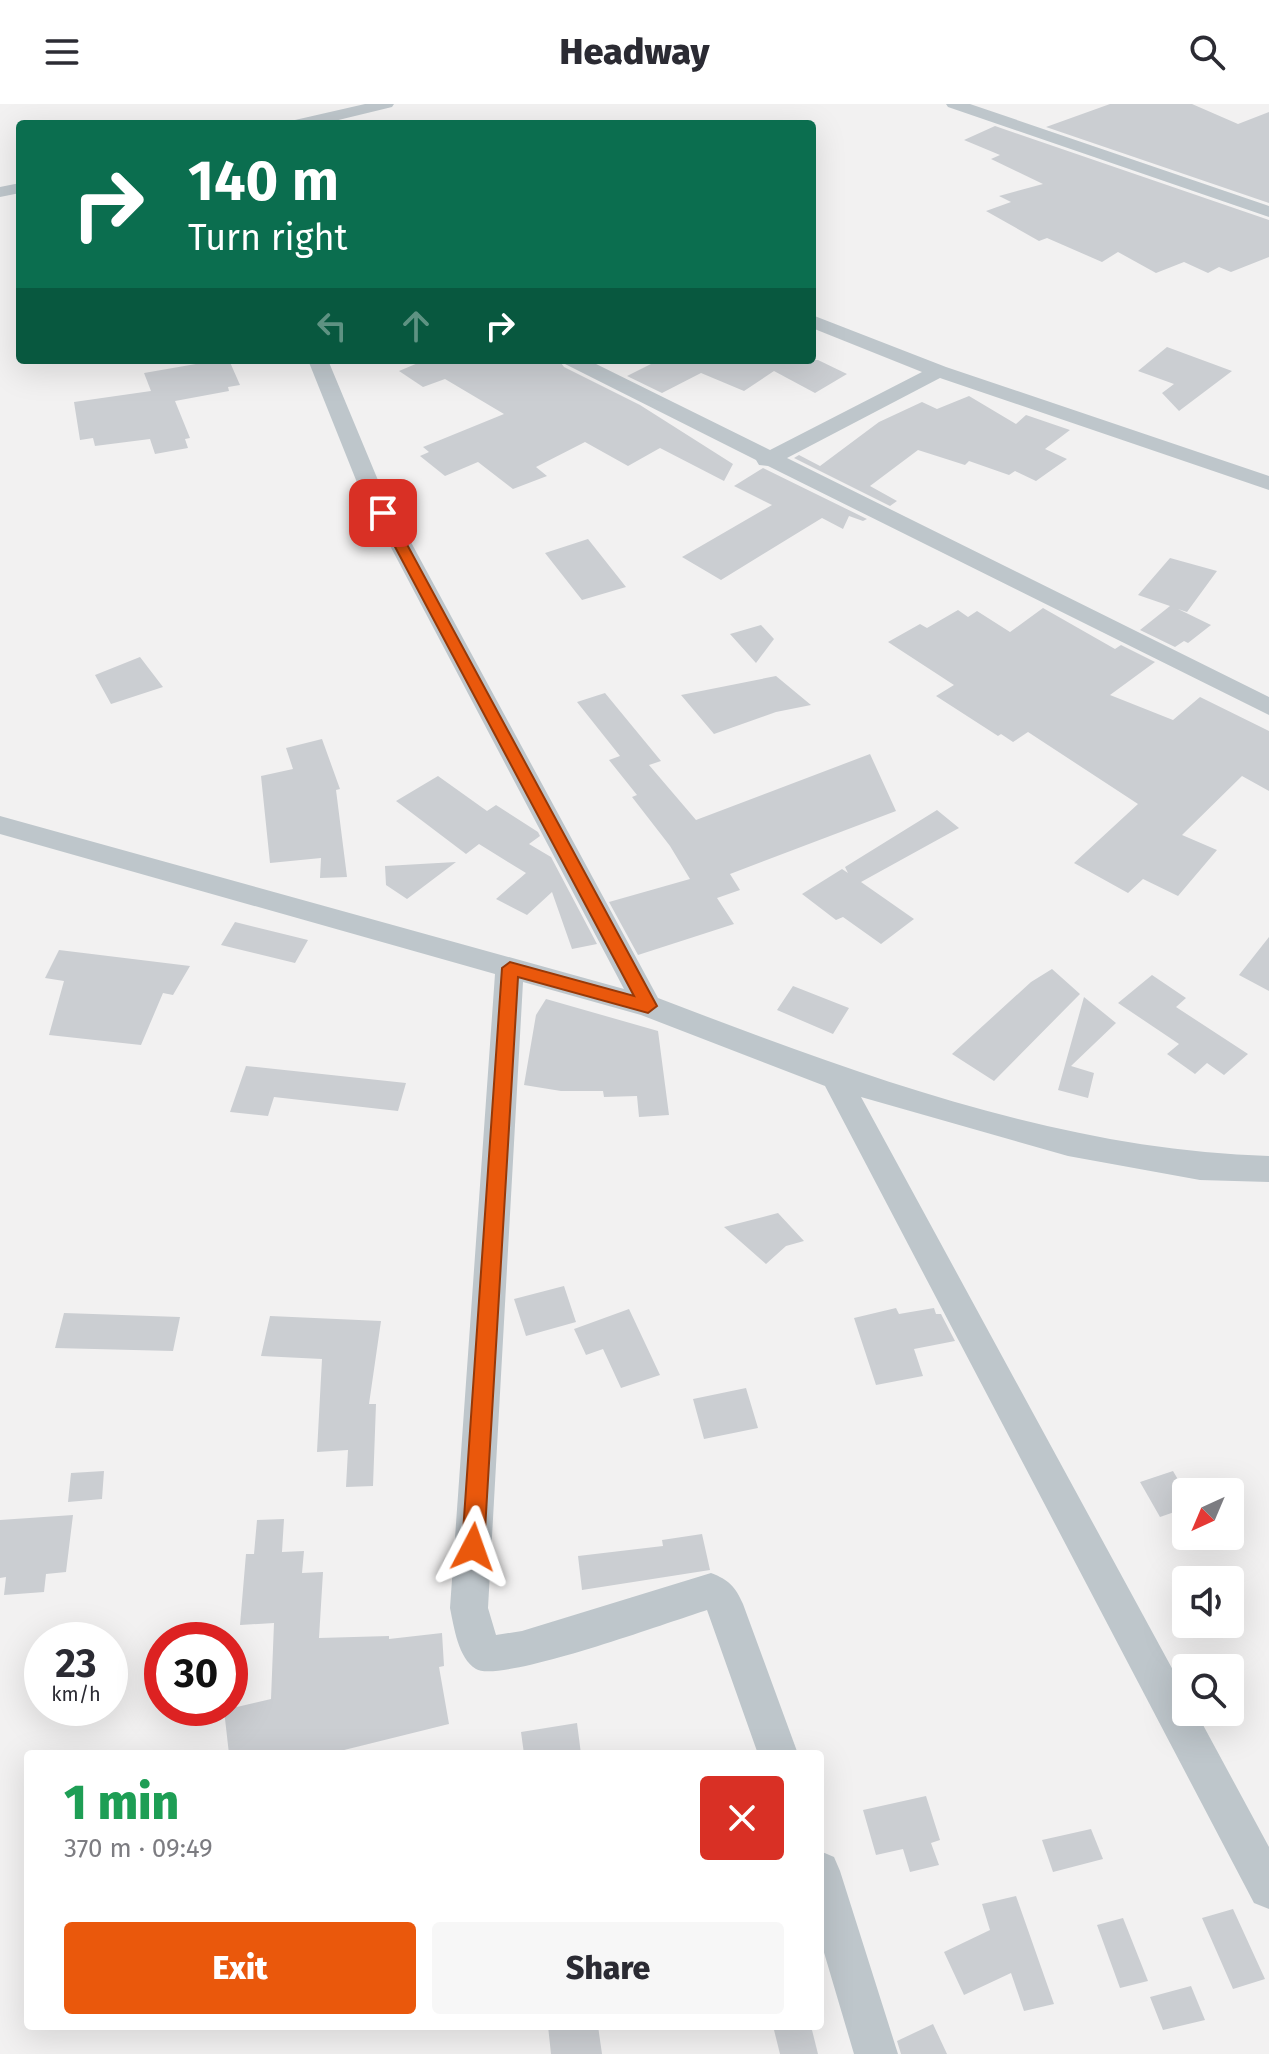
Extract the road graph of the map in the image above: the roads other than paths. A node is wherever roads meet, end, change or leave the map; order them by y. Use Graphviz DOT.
graph roads {
  1 [pos="386,104"];
  2 [pos="954,104"];
  3 [pos="318,120"];
  4 [pos="1269,212"];
  5 [pos="816,323"];
  6 [pos="320,364"];
  7 [pos="580,364"];
  8 [pos="939,371"];
  9 [pos="767,460"];
  10 [pos="1269,483"];
  11 [pos="1269,707"];
  12 [pos="0,825"];
  13 [pos="510,968"];
  14 [pos="648,1006"];
  15 [pos="836,1078"];
  16 [pos="1269,1169"];
  17 [pos="777,1750"];
  18 [pos="824,1884"];
  19 [pos="1269,1888"];
  20 [pos="876,2054"];
  1 -- 3 [label="street"];
  2 -- 4 [label="street"];
  5 -- 8 [label="street"];
  6 -- 14 [label="street"];
  7 -- 9 [label="street"];
  8 -- 9 [label="street"];
  8 -- 10 [label="street"];
  9 -- 11 [label="street"];
  12 -- 13 [label="street"];
  13 -- 14 [label="street"];
  13 -- 17 [label="street"];
  14 -- 15 [label="street"];
  15 -- 16 [label="street"];
  15 -- 19 [label="street"];
  18 -- 20 [label="street"];
}
